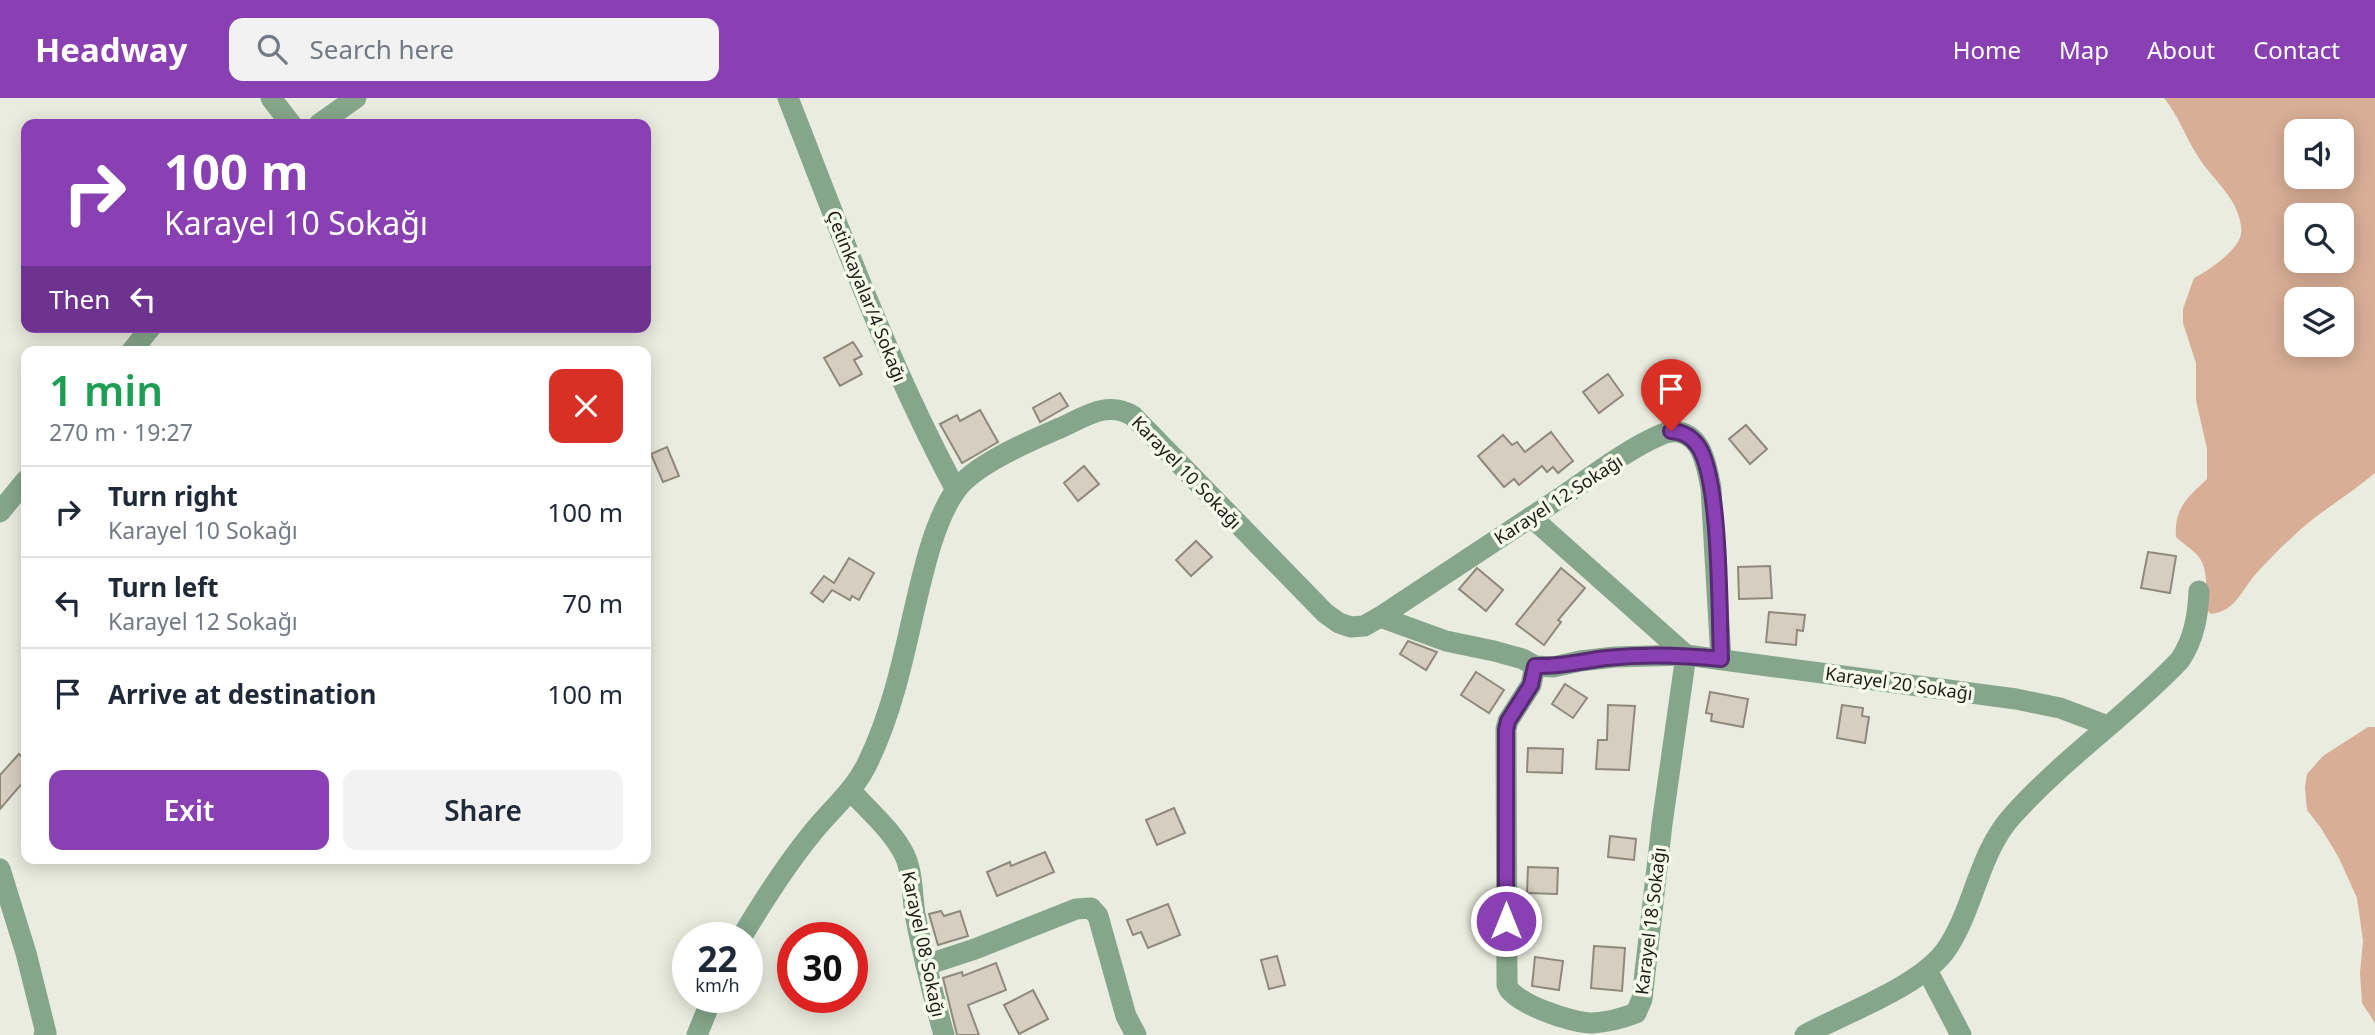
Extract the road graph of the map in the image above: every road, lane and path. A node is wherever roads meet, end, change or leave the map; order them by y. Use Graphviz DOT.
graph roads {
  1 [pos="271,98"];
  2 [pos="356,98"];
  3 [pos="788,98"];
  4 [pos="286,119"];
  5 [pos="326,119"];
  6 [pos="21,486"];
  7 [pos="956,490"];
  8 [pos="0,512"];
  9 [pos="1531,517"];
  10 [pos="2199,591"];
  11 [pos="1380,617"];
  12 [pos="1686,655"];
  13 [pos="1721,659"];
  14 [pos="1535,666"];
  15 [pos="2108,726"];
  16 [pos="850,790"];
  17 [pos="0,869"];
  18 [pos="752,922"];
  19 [pos="926,965"];
  20 [pos="1927,970"];
  21 [pos="706,1013"];
  22 [pos="45,1034"];
  23 [pos="696,1035"];
  24 [pos="944,1035"];
  25 [pos="1136,1035"];
  26 [pos="1805,1035"];
  27 [pos="1961,1035"];
  1 -- 4 [label="street"];
  2 -- 5 [label="street"];
  3 -- 7 [label="street, Çetinkayalar/4 Sokağı"];
  6 -- 8 [label="street"];
  7 -- 11 [label="street, Karayel 10 Sokağı"];
  7 -- 16 [label="street, Karayel 10 Sokağı"];
  9 -- 11 [label="street, Karayel 12 Sokağı"];
  9 -- 12 [label="street"];
  9 -- 13 [label="street, Karayel 12 Sokağı"];
  10 -- 15 [label="street"];
  11 -- 14 [label="street"];
  12 -- 13 [label="street, Karayel 20 Sokağı"];
  12 -- 14 [label="street"];
  12 -- 14 [label="street, Karayel 18 Sokağı"];
  13 -- 15 [label="street, Karayel 20 Sokağı"];
  15 -- 20 [label="street"];
  16 -- 18 [label="street, Karayel 10 Sokağı"];
  16 -- 19 [label="street, Karayel 08 Sokağı"];
  17 -- 22 [label="street"];
  19 -- 24 [label="street, Karayel 08 Sokağı"];
  19 -- 25 [label="street"];
  20 -- 26 [label="street"];
  20 -- 27 [label="street"];
  21 -- 23 [label="street"];
}
